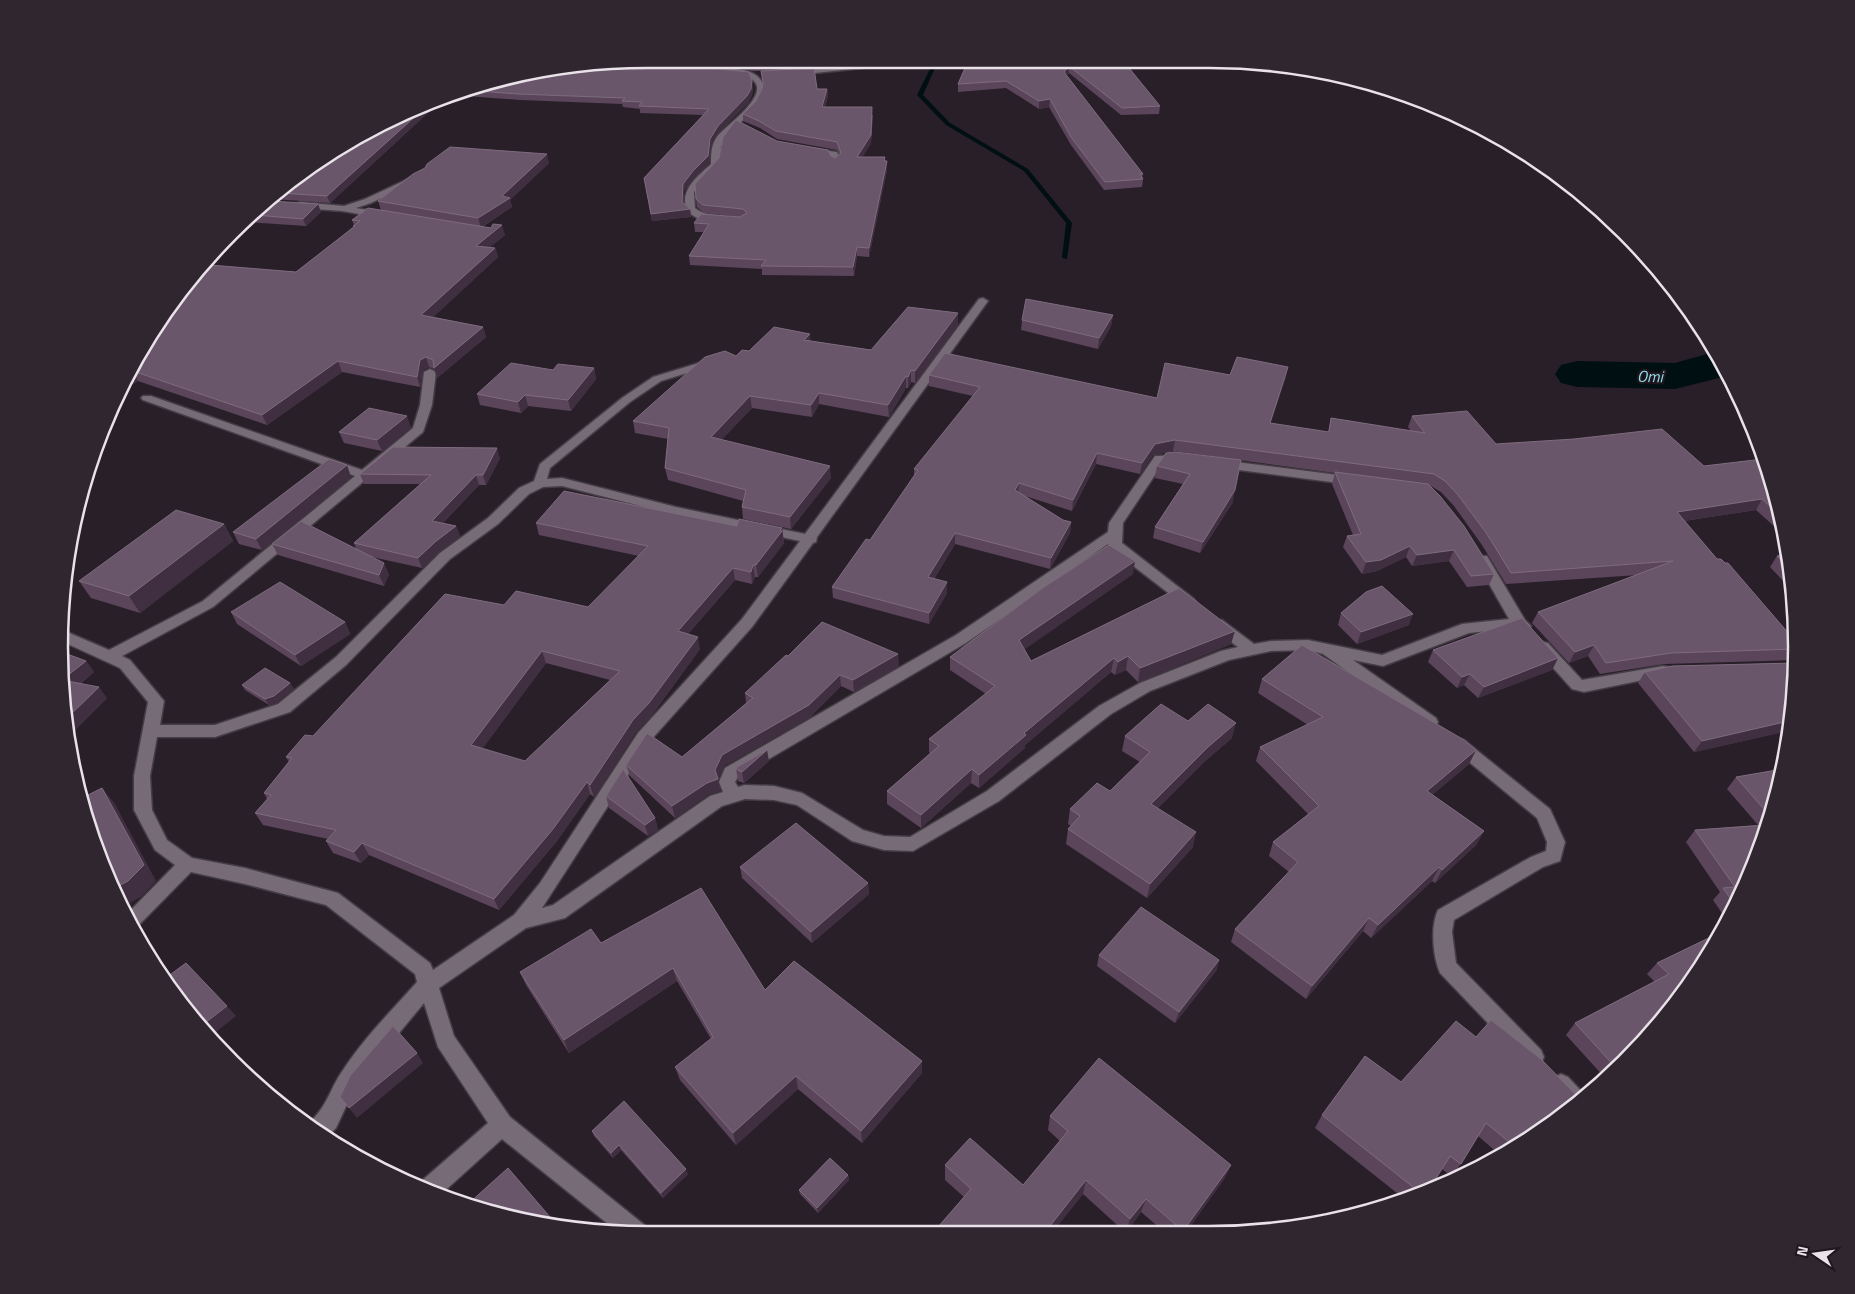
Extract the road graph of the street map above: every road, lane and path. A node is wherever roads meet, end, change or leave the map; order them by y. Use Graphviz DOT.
graph roads {
  1 [pos="846,68"];
  2 [pos="721,70"];
  3 [pos="785,75"];
  4 [pos="803,149"];
  5 [pos="836,161"];
  6 [pos="424,174"];
  7 [pos="293,204"];
  8 [pos="342,208"];
  9 [pos="388,216"];
  10 [pos="732,220"];
  11 [pos="983,301"];
  12 [pos="722,359"];
  13 [pos="430,372"];
  14 [pos="147,398"];
  15 [pos="1192,460"];
  16 [pos="1211,462"];
  17 [pos="364,476"];
  18 [pos="1364,482"];
  19 [pos="540,483"];
  20 [pos="1114,534"];
  21 [pos="811,539"];
  22 [pos="1475,548"];
  23 [pos="1519,623"];
  24 [pos="68,638"];
  25 [pos="1251,650"];
  26 [pos="1328,650"];
  27 [pos="109,657"];
  28 [pos="1682,670"];
  29 [pos="150,731"];
  30 [pos="734,796"];
  31 [pos="187,864"];
  32 [pos="135,918"];
  33 [pos="521,921"];
  34 [pos="427,985"];
  35 [pos="1573,1097"];
  36 [pos="502,1125"];
  37 [pos="322,1127"];
  38 [pos="434,1185"];
  39 [pos="629,1226"];
  1 -- 3 [label="street"];
  2 -- 10 [label="street"];
  4 -- 5 [label="street"];
  6 -- 8 [label="street"];
  7 -- 8 [label="street"];
  8 -- 9 [label="street"];
  11 -- 21 [label="street"];
  12 -- 19 [label="street"];
  13 -- 17 [label="street"];
  14 -- 17 [label="street"];
  15 -- 20 [label="street"];
  16 -- 18 [label="street"];
  17 -- 27 [label="street"];
  19 -- 21 [label="street"];
  19 -- 29 [label="street"];
  20 -- 25 [label="street"];
  20 -- 30 [label="street"];
  21 -- 33 [label="street"];
  22 -- 23 [label="street"];
  23 -- 26 [label="street"];
  23 -- 28 [label="street"];
  24 -- 27 [label="street"];
  25 -- 26 [label="street"];
  25 -- 30 [label="street"];
  26 -- 35 [label="street"];
  27 -- 29 [label="street"];
  29 -- 31 [label="street"];
  30 -- 33 [label="street"];
  31 -- 32 [label="street"];
  31 -- 34 [label="street"];
  33 -- 34 [label="street"];
  34 -- 36 [label="street"];
  34 -- 37 [label="street"];
  36 -- 38 [label="street"];
  36 -- 39 [label="street"];
}
